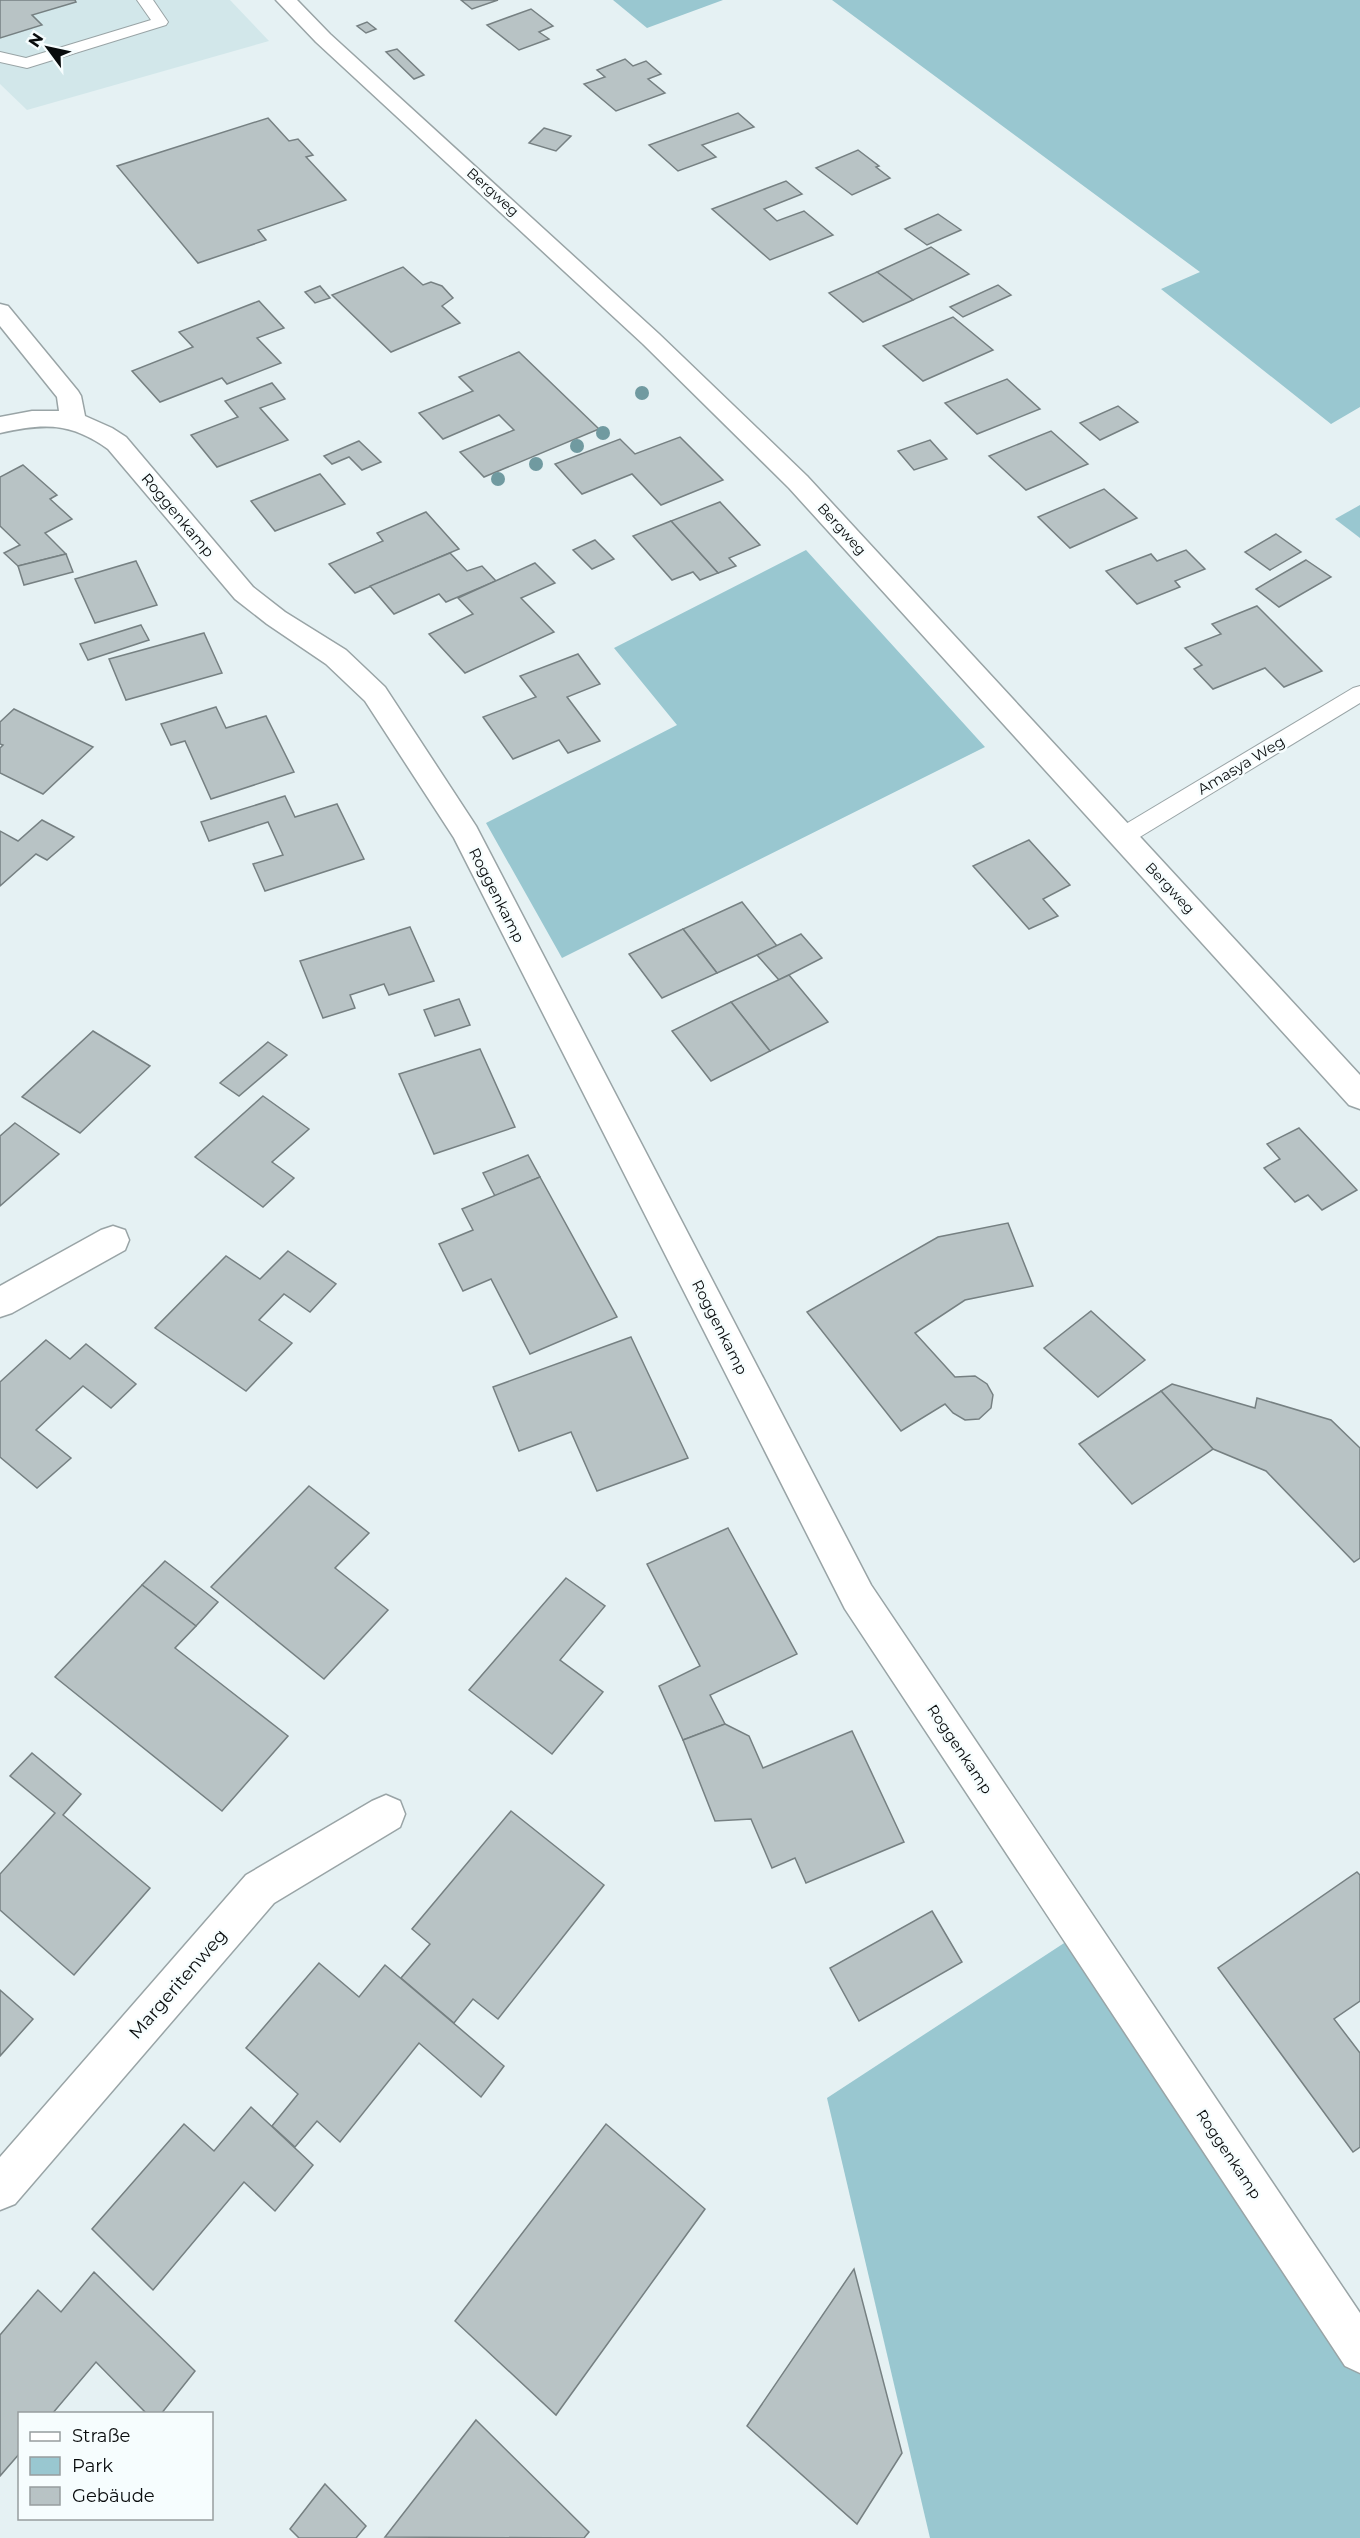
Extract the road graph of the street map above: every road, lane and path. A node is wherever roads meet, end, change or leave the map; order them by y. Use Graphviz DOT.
graph roads {
  1 [pos="145,0"];
  2 [pos="286,0"];
  3 [pos="0,57"];
  4 [pos="0,311"];
  5 [pos="73,419"];
  6 [pos="0,425"];
  7 [pos="1360,693"];
  8 [pos="1122,837"];
  9 [pos="1357,1088"];
  10 [pos="113,1240"];
  11 [pos="0,1303"];
  12 [pos="386,1814"];
  13 [pos="0,2189"];
  14 [pos="1360,2351"];
  1 -- 3 [label="lane"];
  2 -- 8 [label="street, Bergweg"];
  4 -- 5 [label="street"];
  5 -- 6 [label="street, Roggenkamp"];
  5 -- 14 [label="street, Roggenkamp"];
  7 -- 8 [label="lane, Amasya Weg"];
  8 -- 9 [label="street, Bergweg"];
  10 -- 11 [label="street"];
  12 -- 13 [label="street, Margeritenweg"];
}
